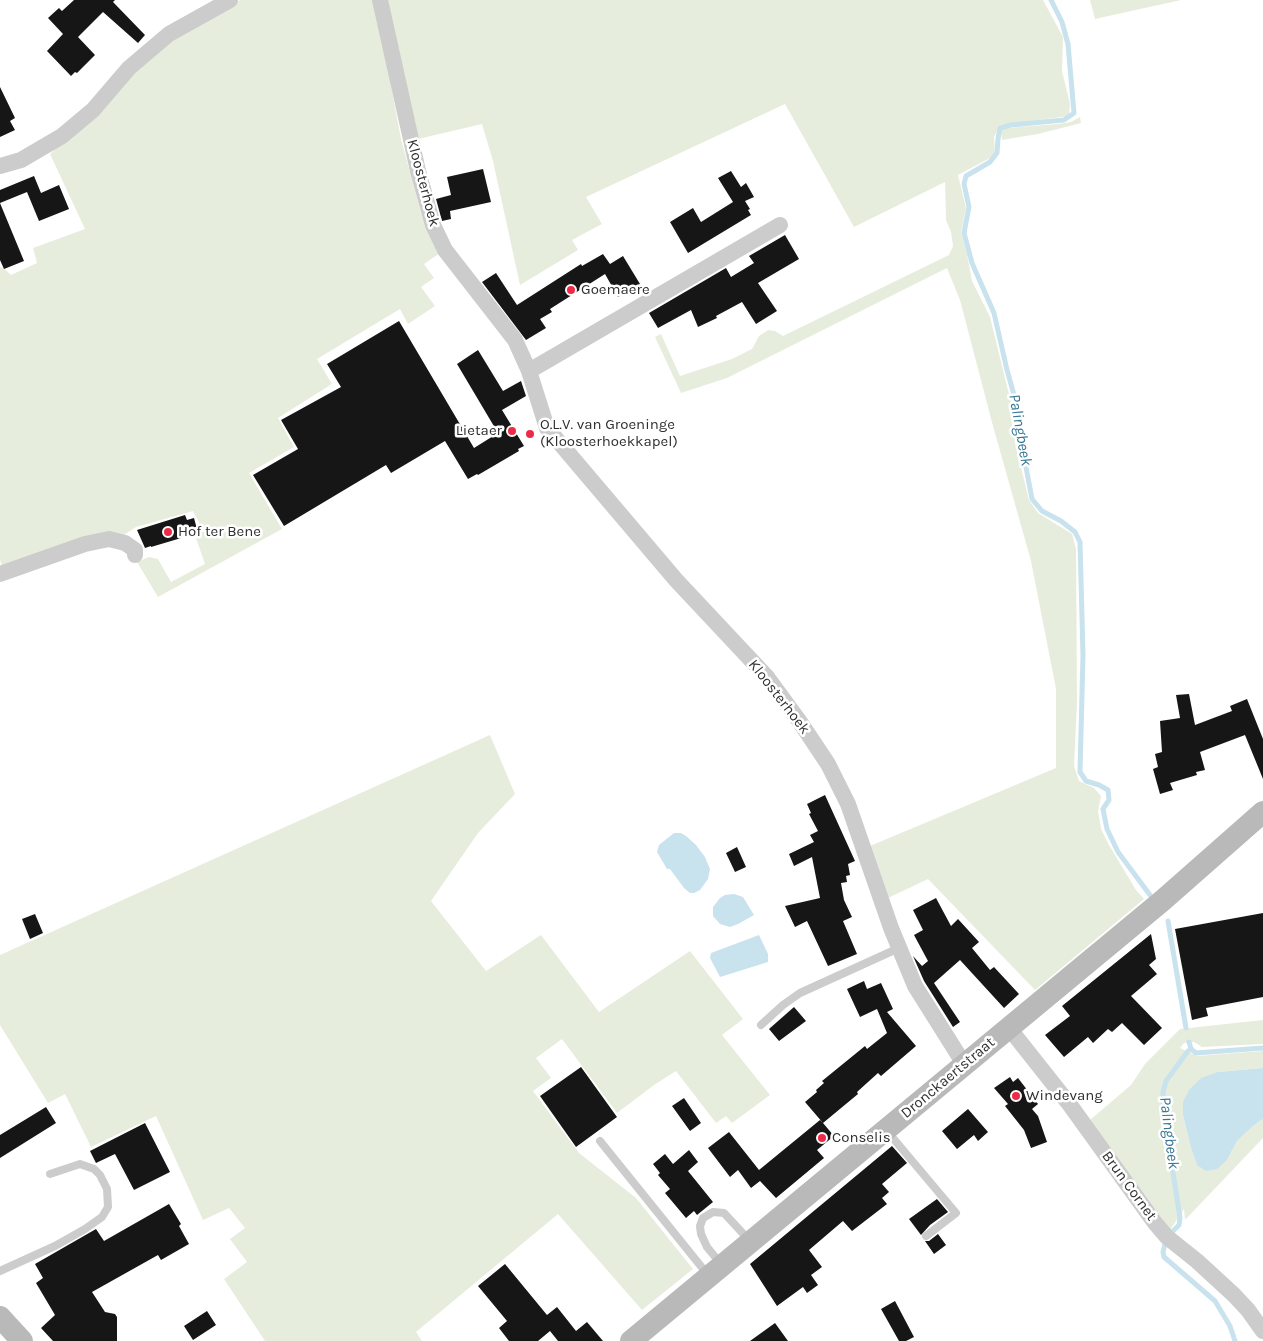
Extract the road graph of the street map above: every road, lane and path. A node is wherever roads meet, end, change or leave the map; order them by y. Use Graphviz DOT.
graph roads {
  1 [pos="230,0"];
  2 [pos="380,0"];
  3 [pos="0,166"];
  4 [pos="780,225"];
  5 [pos="529,371"];
  6 [pos="135,555"];
  7 [pos="0,574"];
  8 [pos="1263,812"];
  9 [pos="899,948"];
  10 [pos="761,1025"];
  11 [pos="1008,1028"];
  12 [pos="964,1064"];
  13 [pos="886,1130"];
  14 [pos="600,1140"];
  15 [pos="50,1174"];
  16 [pos="926,1236"];
  17 [pos="751,1242"];
  18 [pos="0,1271"];
  19 [pos="716,1271"];
  20 [pos="0,1317"];
  21 [pos="1263,1331"];
  22 [pos="22,1341"];
  23 [pos="631,1341"];
  1 -- 3 [label="street"];
  2 -- 5 [label="street, Kloosterhoek"];
  4 -- 5 [label="street"];
  5 -- 9 [label="street, Kloosterhoek"];
  6 -- 7 [label="street"];
  8 -- 11 [label="main road, Dronckaertstraat"];
  9 -- 10 [label="lane"];
  9 -- 12 [label="street, Kloosterhoek"];
  11 -- 12 [label="main road, Dronckaertstraat"];
  11 -- 21 [label="street, Brun Cornet"];
  12 -- 13 [label="main road, Dronckaertstraat"];
  13 -- 16 [label="lane"];
  13 -- 17 [label="main road, Dronckaertstraat"];
  14 -- 19 [label="lane"];
  15 -- 18 [label="lane"];
  17 -- 19 [label="main road, Dronckaertstraat"];
  17 -- 19 [label="lane"];
  19 -- 23 [label="main road, Dronckaertstraat"];
  20 -- 22 [label="main road"];
}
